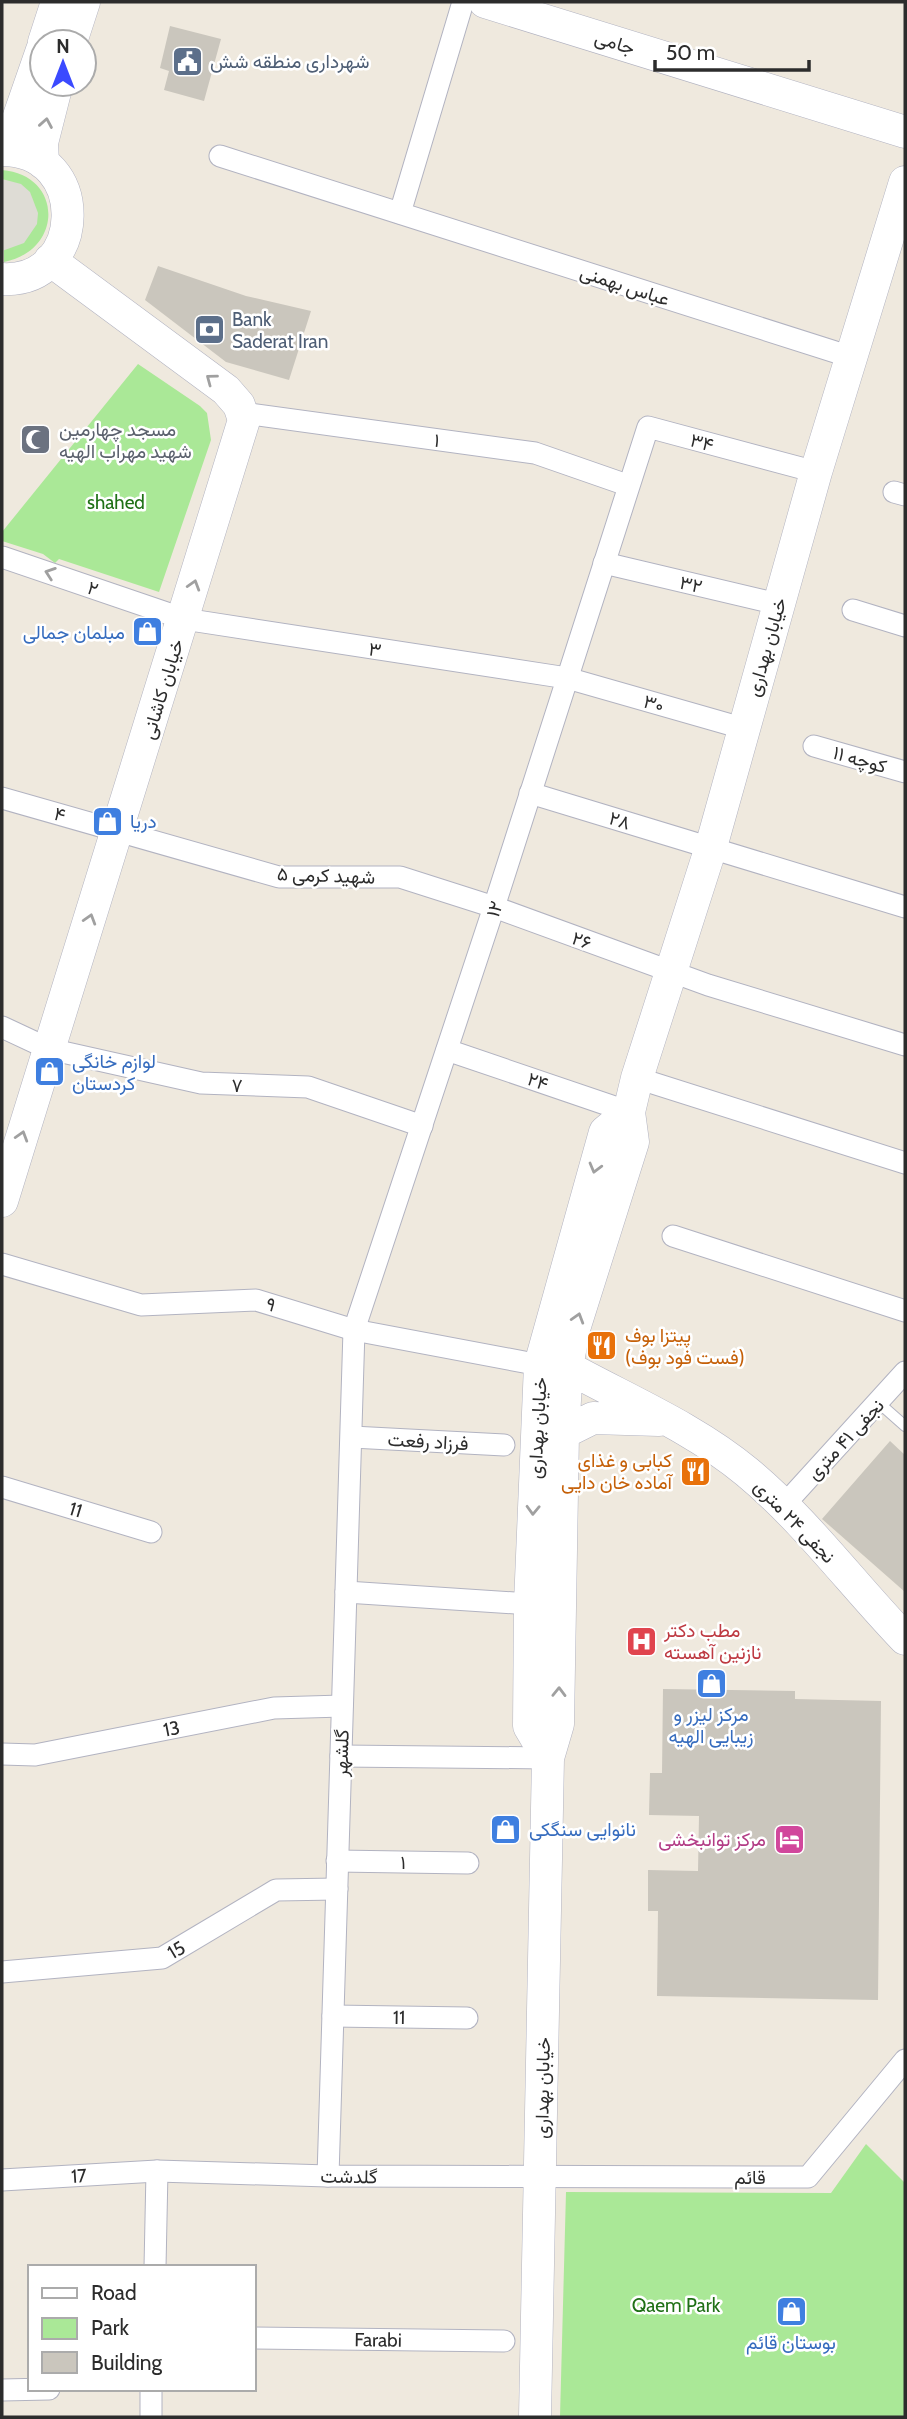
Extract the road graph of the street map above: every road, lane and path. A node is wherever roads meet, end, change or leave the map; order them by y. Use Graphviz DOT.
graph roads {
  1 [pos="57,2"];
  2 [pos="84,2"];
  3 [pos="463,2"];
  4 [pos="485,2"];
  5 [pos="49,28"];
  6 [pos="76,28"];
  7 [pos="28,90"];
  8 [pos="53,98"];
  9 [pos="905,132"];
  10 [pos="2,147"];
  11 [pos="220,156"];
  12 [pos="43,163"];
  13 [pos="905,181"];
  14 [pos="400,213"];
  15 [pos="50,260"];
  16 [pos="2,279"];
  17 [pos="850,357"];
  18 [pos="243,413"];
  19 [pos="816,472"];
  20 [pos="627,485"];
  21 [pos="2,557"];
  22 [pos="604,563"];
  23 [pos="778,604"];
  24 [pos="853,610"];
  25 [pos="184,619"];
  26 [pos="905,626"];
  27 [pos="567,678"];
  28 [pos="742,729"];
  29 [pos="814,746"];
  30 [pos="905,772"];
  31 [pos="530,793"];
  32 [pos="2,798"];
  33 [pos="118,830"];
  34 [pos="711,848"];
  35 [pos="905,907"];
  36 [pos="495,908"];
  37 [pos="669,972"];
  38 [pos="2,1027"];
  39 [pos="905,1045"];
  40 [pos="49,1049"];
  41 [pos="447,1050"];
  42 [pos="637,1078"];
  43 [pos="629,1112"];
  44 [pos="422,1126"];
  45 [pos="905,1163"];
  46 [pos="2,1201"];
  47 [pos="673,1236"];
  48 [pos="2,1264"];
  49 [pos="905,1311"];
  50 [pos="354,1330"];
  51 [pos="554,1366"];
  52 [pos="905,1372"];
  53 [pos="879,1403"];
  54 [pos="671,1421"];
  55 [pos="905,1426"];
  56 [pos="549,1432"];
  57 [pos="352,1437"];
  58 [pos="504,1445"];
  59 [pos="2,1487"];
  60 [pos="784,1505"];
  61 [pos="151,1532"];
  62 [pos="346,1592"];
  63 [pos="530,1604"];
  64 [pos="905,1639"];
  65 [pos="342,1706"];
  66 [pos="2,1754"];
  67 [pos="341,1756"];
  68 [pos="548,1758"];
  69 [pos="337,1861"];
  70 [pos="468,1863"];
  71 [pos="337,1889"];
  72 [pos="2,1972"];
  73 [pos="333,2016"];
  74 [pos="467,2018"];
  75 [pos="905,2060"];
  76 [pos="157,2171"];
  77 [pos="328,2176"];
  78 [pos="541,2178"];
  79 [pos="2,2180"];
  80 [pos="155,2265"];
  81 [pos="256,2338"];
  82 [pos="504,2341"];
  83 [pos="28,2389"];
  84 [pos="2,2390"];
  85 [pos="151,2391"];
  86 [pos="151,2417"];
  87 [pos="536,2417"];
  1 -- 5 [label="street"];
  2 -- 6 [label="street"];
  3 -- 14 [label="street"];
  4 -- 9 [label="street, جامی"];
  7 -- 10 [label="street"];
  12 -- 8 [label="street, one-way"];
  10 -- 12 [label="street"];
  11 -- 14 [label="street, عباس بهمنی"];
  12 -- 15 [label="street"];
  13 -- 17 [label="street, خیابان بهداری"];
  14 -- 17 [label="street, عباس بهمنی"];
  15 -- 16 [label="street"];
  18 -- 15 [label="street, one-way"];
  17 -- 19 [label="street, خیابان بهداری"];
  18 -- 20 [label="street, ۱"];
  25 -- 18 [label="street, خیابان کاشانی, one-way"];
  19 -- 20 [label="street, ۳۴"];
  19 -- 23 [label="street, خیابان بهداری"];
  20 -- 22 [label="street, ۱۲"];
  25 -- 21 [label="street, ۲, one-way"];
  22 -- 23 [label="street, ۳۲"];
  22 -- 27 [label="street, ۱۲"];
  23 -- 28 [label="street, خیابان بهداری"];
  24 -- 26 [label="street"];
  25 -- 27 [label="street, ۳"];
  25 -- 33 [label="street, خیابان کاشانی"];
  27 -- 28 [label="street, ۳۰"];
  27 -- 31 [label="street, ۱۲"];
  28 -- 34 [label="street, خیابان بهداری"];
  29 -- 30 [label="street, کوچه ۱۱"];
  31 -- 34 [label="street, ۲۸"];
  31 -- 36 [label="street, ۱۲"];
  32 -- 33 [label="street, ۴"];
  33 -- 36 [label="street, ۵ شهید کرمی"];
  40 -- 33 [label="street, خیابان کاشانی, one-way"];
  34 -- 35 [label="street, ۲۸"];
  34 -- 37 [label="street, خیابان بهداری"];
  36 -- 37 [label="street, ۲۶"];
  36 -- 41 [label="street, ۱۲"];
  37 -- 39 [label="street, ۲۶"];
  37 -- 42 [label="street, خیابان بهداری"];
  38 -- 40 [label="street, ۷"];
  40 -- 44 [label="street, ۷"];
  46 -- 40 [label="street, خیابان کاشانی, one-way"];
  41 -- 43 [label="street, ۲۴"];
  41 -- 44 [label="street, ۱۲"];
  42 -- 43 [label="street, خیابان بهداری"];
  42 -- 45 [label="street"];
  43 -- 51 [label="street, خیابان بهداری"];
  44 -- 50 [label="street, ۱۲"];
  47 -- 49 [label="street"];
  48 -- 50 [label="street, ۹"];
  50 -- 51 [label="street, ۹"];
  50 -- 57 [label="street, گلشهر"];
  51 -- 54 [label="street, نجفی ۲۴ متری"];
  51 -- 56 [label="street, خیابان بهداری"];
  52 -- 53 [label="street, نجفی ۴۱ متری"];
  53 -- 55 [label="lane"];
  53 -- 60 [label="street, نجفی ۴۱ متری"];
  54 -- 56 [label="street"];
  54 -- 60 [label="street, نجفی ۲۴ متری"];
  56 -- 63 [label="street, خیابان بهداری, one-way"];
  68 -- 56 [label="street, خیابان بهداری, one-way"];
  57 -- 58 [label="street, فرزاد رفعت"];
  57 -- 62 [label="street, گلشهر"];
  59 -- 61 [label="street, 11"];
  60 -- 64 [label="street, نجفی ۲۴ متری"];
  62 -- 63 [label="street"];
  62 -- 65 [label="street, گلشهر"];
  63 -- 68 [label="street, خیابان بهداری"];
  65 -- 66 [label="street, 13"];
  65 -- 67 [label="street, گلشهر"];
  67 -- 68 [label="street"];
  67 -- 69 [label="street, گلشهر"];
  68 -- 78 [label="street, خیابان بهداری"];
  69 -- 70 [label="street, ۱"];
  69 -- 71 [label="street, گلشهر"];
  71 -- 72 [label="street, 15"];
  71 -- 73 [label="street, گلشهر"];
  73 -- 74 [label="street, 11"];
  73 -- 77 [label="street, گلشهر"];
  75 -- 78 [label="street, قائم"];
  76 -- 77 [label="street, گلدشت"];
  76 -- 79 [label="street, 17"];
  76 -- 80 [label="street"];
  77 -- 78 [label="street, گلدشت"];
  78 -- 87 [label="street, خیابان بهداری"];
  81 -- 82 [label="street, Farabi"];
  83 -- 84 [label="street"];
  85 -- 86 [label="street"];
}
